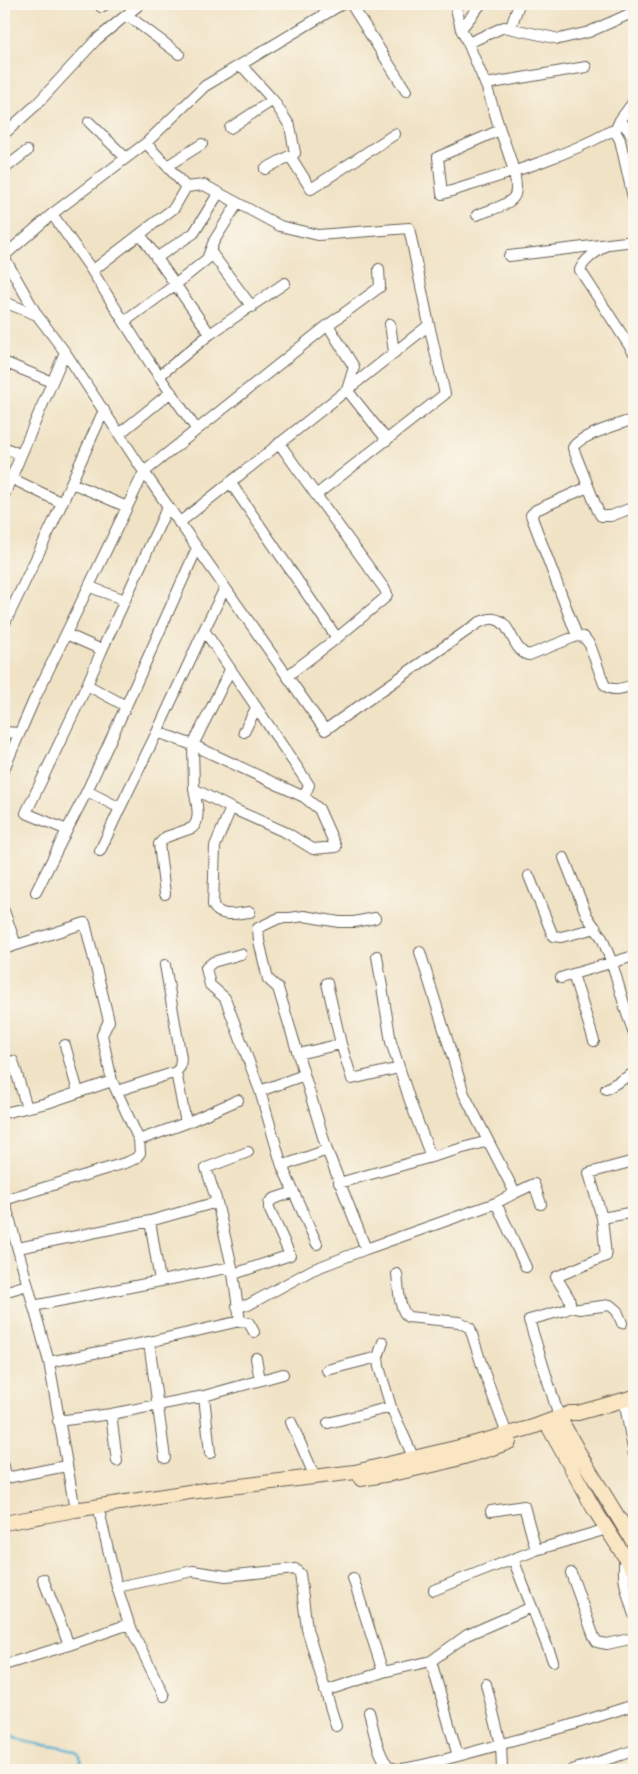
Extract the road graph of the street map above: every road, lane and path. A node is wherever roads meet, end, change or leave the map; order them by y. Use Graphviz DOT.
graph roads {
  1 [pos="140,4"];
  2 [pos="342,4"];
  3 [pos="351,4"];
  4 [pos="455,4"];
  5 [pos="481,4"];
  6 [pos="519,4"];
  7 [pos="634,12"];
  8 [pos="127,15"];
  9 [pos="511,27"];
  10 [pos="461,29"];
  11 [pos="468,43"];
  12 [pos="179,54"];
  13 [pos="241,65"];
  14 [pos="586,67"];
  15 [pos="486,84"];
  16 [pos="406,91"];
  17 [pos="273,100"];
  18 [pos="634,101"];
  19 [pos="620,120"];
  20 [pos="89,122"];
  21 [pos="230,128"];
  22 [pos="500,130"];
  23 [pos="615,131"];
  24 [pos="4,134"];
  25 [pos="395,134"];
  26 [pos="634,136"];
  27 [pos="146,143"];
  28 [pos="202,144"];
  29 [pos="27,151"];
  30 [pos="290,156"];
  31 [pos="126,158"];
  32 [pos="167,166"];
  33 [pos="4,169"];
  34 [pos="265,169"];
  35 [pos="514,171"];
  36 [pos="186,187"];
  37 [pos="218,194"];
  38 [pos="634,202"];
  39 [pos="237,204"];
  40 [pos="52,214"];
  41 [pos="477,215"];
  42 [pos="140,234"];
  43 [pos="634,241"];
  44 [pos="608,244"];
  45 [pos="210,251"];
  46 [pos="509,256"];
  47 [pos="4,257"];
  48 [pos="156,258"];
  49 [pos="379,269"];
  50 [pos="92,271"];
  51 [pos="285,283"];
  52 [pos="174,285"];
  53 [pos="4,302"];
  54 [pos="252,307"];
  55 [pos="37,316"];
  56 [pos="124,322"];
  57 [pos="390,324"];
  58 [pos="328,325"];
  59 [pos="429,325"];
  60 [pos="210,334"];
  61 [pos="65,352"];
  62 [pos="394,352"];
  63 [pos="634,353"];
  64 [pos="4,362"];
  65 [pos="159,376"];
  66 [pos="52,382"];
  67 [pos="347,390"];
  68 [pos="171,392"];
  69 [pos="104,410"];
  70 [pos="634,418"];
  71 [pos="197,430"];
  72 [pos="119,434"];
  73 [pos="387,440"];
  74 [pos="279,443"];
  75 [pos="4,447"];
  76 [pos="21,455"];
  77 [pos="144,472"];
  78 [pos="11,478"];
  79 [pos="230,482"];
  80 [pos="72,483"];
  81 [pos="588,487"];
  82 [pos="4,495"];
  83 [pos="316,495"];
  84 [pos="62,503"];
  85 [pos="168,506"];
  86 [pos="127,507"];
  87 [pos="634,507"];
  88 [pos="180,523"];
  89 [pos="197,548"];
  90 [pos="90,587"];
  91 [pos="225,588"];
  92 [pos="125,600"];
  93 [pos="4,625"];
  94 [pos="204,630"];
  95 [pos="66,634"];
  96 [pos="577,636"];
  97 [pos="337,638"];
  98 [pos="102,650"];
  99 [pos="230,670"];
  100 [pos="287,676"];
  101 [pos="88,685"];
  102 [pos="634,685"];
  103 [pos="126,706"];
  104 [pos="256,708"];
  105 [pos="4,732"];
  106 [pos="157,732"];
  107 [pos="244,732"];
  108 [pos="20,733"];
  109 [pos="193,745"];
  110 [pos="4,769"];
  111 [pos="194,789"];
  112 [pos="87,791"];
  113 [pos="304,797"];
  114 [pos="120,808"];
  115 [pos="231,808"];
  116 [pos="67,830"];
  117 [pos="100,851"];
  118 [pos="564,858"];
  119 [pos="529,876"];
  120 [pos="36,892"];
  121 [pos="165,894"];
  122 [pos="4,910"];
  123 [pos="250,912"];
  124 [pos="375,918"];
  125 [pos="596,928"];
  126 [pos="16,945"];
  127 [pos="4,949"];
  128 [pos="420,952"];
  129 [pos="241,954"];
  130 [pos="378,956"];
  131 [pos="634,956"];
  132 [pos="612,963"];
  133 [pos="165,966"];
  134 [pos="573,974"];
  135 [pos="561,978"];
  136 [pos="327,983"];
  137 [pos="630,1011"];
  138 [pos="634,1033"];
  139 [pos="594,1041"];
  140 [pos="341,1044"];
  141 [pos="65,1045"];
  142 [pos="298,1054"];
  143 [pos="13,1061"];
  144 [pos="399,1068"];
  145 [pos="176,1072"];
  146 [pos="634,1072"];
  147 [pos="304,1075"];
  148 [pos="112,1080"];
  149 [pos="606,1090"];
  150 [pos="260,1091"];
  151 [pos="78,1092"];
  152 [pos="117,1092"];
  153 [pos="238,1100"];
  154 [pos="27,1108"];
  155 [pos="4,1114"];
  156 [pos="186,1123"];
  157 [pos="139,1140"];
  158 [pos="488,1141"];
  159 [pos="327,1150"];
  160 [pos="248,1152"];
  161 [pos="431,1157"];
  162 [pos="634,1161"];
  163 [pos="282,1166"];
  164 [pos="339,1183"];
  165 [pos="294,1192"];
  166 [pos="515,1193"];
  167 [pos="4,1200"];
  168 [pos="217,1202"];
  169 [pos="496,1203"];
  170 [pos="541,1204"];
  171 [pos="634,1212"];
  172 [pos="602,1218"];
  173 [pos="6,1219"];
  174 [pos="150,1221"];
  175 [pos="317,1244"];
  176 [pos="18,1248"];
  177 [pos="366,1249"];
  178 [pos="526,1267"];
  179 [pos="233,1271"];
  180 [pos="397,1274"];
  181 [pos="160,1281"];
  182 [pos="27,1285"];
  183 [pos="4,1292"];
  184 [pos="32,1306"];
  185 [pos="237,1306"];
  186 [pos="571,1307"];
  187 [pos="240,1321"];
  188 [pos="622,1323"];
  189 [pos="254,1332"];
  190 [pos="148,1342"];
  191 [pos="383,1342"];
  192 [pos="378,1357"];
  193 [pos="256,1358"];
  194 [pos="49,1362"];
  195 [pos="327,1370"];
  196 [pos="283,1374"];
  197 [pos="260,1380"];
  198 [pos="204,1396"];
  199 [pos="629,1398"];
  200 [pos="156,1405"];
  201 [pos="391,1407"];
  202 [pos="112,1414"];
  203 [pos="58,1420"];
  204 [pos="291,1422"];
  205 [pos="554,1422"];
  206 [pos="328,1423"];
  207 [pos="507,1434"];
  208 [pos="210,1453"];
  209 [pos="634,1455"];
  210 [pos="165,1458"];
  211 [pos="414,1458"];
  212 [pos="117,1461"];
  213 [pos="4,1466"];
  214 [pos="66,1466"];
  215 [pos="315,1478"];
  216 [pos="75,1510"];
  217 [pos="491,1511"];
  218 [pos="100,1515"];
  219 [pos="4,1523"];
  220 [pos="629,1526"];
  221 [pos="607,1529"];
  222 [pos="4,1531"];
  223 [pos="634,1543"];
  224 [pos="536,1550"];
  225 [pos="625,1557"];
  226 [pos="513,1559"];
  227 [pos="634,1571"];
  228 [pos="571,1572"];
  229 [pos="353,1578"];
  230 [pos="43,1579"];
  231 [pos="117,1587"];
  232 [pos="434,1590"];
  233 [pos="532,1607"];
  234 [pos="634,1615"];
  235 [pos="129,1624"];
  236 [pos="634,1638"];
  237 [pos="70,1645"];
  238 [pos="431,1661"];
  239 [pos="553,1662"];
  240 [pos="4,1665"];
  241 [pos="383,1672"];
  242 [pos="486,1684"];
  243 [pos="325,1691"];
  244 [pos="164,1696"];
  245 [pos="634,1705"];
  246 [pos="369,1712"];
  247 [pos="336,1726"];
  248 [pos="501,1744"];
  249 [pos="634,1750"];
  250 [pos="458,1756"];
  251 [pos="502,1770"];
  252 [pos="572,1770"];
  1 -- 8 [label="street"];
  2 -- 13 [label="street"];
  3 -- 16 [label="street"];
  4 -- 10 [label="street"];
  5 -- 10 [label="street"];
  6 -- 9 [label="street"];
  7 -- 9 [label="street"];
  8 -- 12 [label="street"];
  8 -- 24 [label="street"];
  9 -- 11 [label="street"];
  10 -- 11 [label="street"];
  11 -- 15 [label="street"];
  13 -- 17 [label="street"];
  13 -- 27 [label="street"];
  14 -- 15 [label="street"];
  15 -- 22 [label="street"];
  17 -- 21 [label="street"];
  17 -- 30 [label="street"];
  18 -- 19 [label="street"];
  19 -- 23 [label="street"];
  19 -- 26 [label="street"];
  20 -- 31 [label="street"];
  22 -- 35 [label="street"];
  22 -- 35 [label="street"];
  23 -- 35 [label="street"];
  23 -- 38 [label="street"];
  25 -- 30 [label="street"];
  27 -- 31 [label="street"];
  27 -- 32 [label="street"];
  28 -- 32 [label="street"];
  29 -- 33 [label="street"];
  30 -- 34 [label="street"];
  31 -- 40 [label="street"];
  32 -- 36 [label="street"];
  35 -- 41 [label="street"];
  36 -- 37 [label="street"];
  36 -- 42 [label="street"];
  37 -- 39 [label="street"];
  37 -- 48 [label="street"];
  39 -- 45 [label="street"];
  39 -- 59 [label="street"];
  40 -- 47 [label="street"];
  40 -- 50 [label="street"];
  42 -- 48 [label="street"];
  42 -- 50 [label="street"];
  43 -- 44 [label="street"];
  44 -- 46 [label="street"];
  44 -- 63 [label="street"];
  45 -- 52 [label="street"];
  45 -- 54 [label="street"];
  47 -- 55 [label="street"];
  48 -- 52 [label="street"];
  49 -- 58 [label="street"];
  50 -- 56 [label="street"];
  51 -- 54 [label="street"];
  52 -- 56 [label="street"];
  52 -- 60 [label="street"];
  53 -- 55 [label="street"];
  54 -- 60 [label="street"];
  55 -- 61 [label="street"];
  56 -- 65 [label="street"];
  57 -- 62 [label="street"];
  58 -- 67 [label="street"];
  58 -- 71 [label="street"];
  59 -- 62 [label="street"];
  59 -- 73 [label="street"];
  60 -- 65 [label="street"];
  61 -- 66 [label="street"];
  61 -- 69 [label="street"];
  62 -- 67 [label="street"];
  64 -- 66 [label="street"];
  65 -- 68 [label="street"];
  66 -- 76 [label="street"];
  67 -- 73 [label="street"];
  67 -- 74 [label="street"];
  68 -- 71 [label="street"];
  68 -- 72 [label="street"];
  69 -- 72 [label="street"];
  69 -- 80 [label="street"];
  70 -- 81 [label="street"];
  71 -- 77 [label="street"];
  72 -- 77 [label="street"];
  73 -- 83 [label="street"];
  74 -- 79 [label="street"];
  74 -- 83 [label="street"];
  75 -- 76 [label="street"];
  76 -- 78 [label="street"];
  77 -- 85 [label="street"];
  77 -- 86 [label="street"];
  78 -- 82 [label="street"];
  78 -- 84 [label="street"];
  79 -- 88 [label="street"];
  79 -- 97 [label="street"];
  80 -- 84 [label="street"];
  80 -- 86 [label="street"];
  81 -- 87 [label="street"];
  81 -- 96 [label="street"];
  83 -- 97 [label="street"];
  84 -- 93 [label="street"];
  85 -- 88 [label="street"];
  85 -- 92 [label="street"];
  86 -- 90 [label="street"];
  88 -- 89 [label="street"];
  89 -- 91 [label="street"];
  89 -- 103 [label="street"];
  90 -- 92 [label="street"];
  90 -- 95 [label="street"];
  91 -- 94 [label="street"];
  91 -- 100 [label="street"];
  92 -- 98 [label="street"];
  94 -- 99 [label="street"];
  94 -- 106 [label="street"];
  95 -- 98 [label="street"];
  95 -- 108 [label="street"];
  96 -- 100 [label="street"];
  96 -- 102 [label="street"];
  97 -- 100 [label="street"];
  98 -- 101 [label="street"];
  99 -- 104 [label="street"];
  99 -- 109 [label="street"];
  101 -- 103 [label="street"];
  101 -- 116 [label="street"];
  103 -- 112 [label="street"];
  104 -- 107 [label="street"];
  104 -- 113 [label="street"];
  105 -- 108 [label="street"];
  106 -- 109 [label="street"];
  106 -- 114 [label="street"];
  108 -- 110 [label="street"];
  109 -- 111 [label="street"];
  109 -- 113 [label="street"];
  111 -- 115 [label="street"];
  111 -- 121 [label="street"];
  112 -- 114 [label="street"];
  112 -- 116 [label="street"];
  113 -- 115 [label="street"];
  114 -- 117 [label="street"];
  115 -- 123 [label="street"];
  116 -- 120 [label="street"];
  118 -- 125 [label="street"];
  119 -- 125 [label="street"];
  122 -- 126 [label="street"];
  124 -- 142 [label="street"];
  125 -- 132 [label="street"];
  126 -- 127 [label="street"];
  126 -- 148 [label="street"];
  128 -- 158 [label="street"];
  129 -- 150 [label="street"];
  130 -- 144 [label="street"];
  131 -- 132 [label="street"];
  132 -- 134 [label="street"];
  132 -- 137 [label="street"];
  133 -- 145 [label="street"];
  134 -- 135 [label="street"];
  134 -- 139 [label="street"];
  136 -- 140 [label="street"];
  137 -- 138 [label="street"];
  140 -- 142 [label="street"];
  140 -- 144 [label="street"];
  141 -- 151 [label="street"];
  142 -- 147 [label="street"];
  143 -- 154 [label="street"];
  144 -- 161 [label="street"];
  145 -- 152 [label="street"];
  145 -- 156 [label="street"];
  146 -- 149 [label="street"];
  147 -- 150 [label="street"];
  147 -- 159 [label="street"];
  148 -- 151 [label="street"];
  148 -- 152 [label="street"];
  150 -- 163 [label="street"];
  151 -- 154 [label="street"];
  152 -- 157 [label="street"];
  153 -- 156 [label="street"];
  154 -- 155 [label="street"];
  156 -- 157 [label="street"];
  157 -- 167 [label="street"];
  158 -- 161 [label="street"];
  158 -- 166 [label="street"];
  159 -- 163 [label="street"];
  159 -- 164 [label="street"];
  160 -- 168 [label="street"];
  161 -- 164 [label="street"];
  162 -- 172 [label="street"];
  163 -- 165 [label="street"];
  164 -- 177 [label="street"];
  165 -- 175 [label="street"];
  165 -- 179 [label="street"];
  166 -- 169 [label="street"];
  166 -- 170 [label="street"];
  167 -- 173 [label="street"];
  168 -- 174 [label="street"];
  168 -- 179 [label="street"];
  169 -- 177 [label="street"];
  169 -- 178 [label="street"];
  171 -- 172 [label="street"];
  172 -- 186 [label="street"];
  173 -- 176 [label="street"];
  174 -- 176 [label="street"];
  174 -- 181 [label="street"];
  176 -- 182 [label="street"];
  177 -- 185 [label="street"];
  179 -- 181 [label="street"];
  179 -- 185 [label="street"];
  180 -- 207 [label="street"];
  181 -- 184 [label="street"];
  182 -- 183 [label="street"];
  182 -- 184 [label="street"];
  184 -- 194 [label="street"];
  185 -- 187 [label="street"];
  186 -- 188 [label="street"];
  186 -- 205 [label="street"];
  187 -- 189 [label="street"];
  187 -- 190 [label="street"];
  190 -- 194 [label="street"];
  190 -- 200 [label="street"];
  191 -- 192 [label="street"];
  192 -- 195 [label="street"];
  192 -- 201 [label="street"];
  193 -- 197 [label="street"];
  194 -- 203 [label="street"];
  196 -- 197 [label="street"];
  197 -- 198 [label="street"];
  198 -- 200 [label="street"];
  198 -- 208 [label="street"];
  199 -- 205 [label="main road"];
  199 -- 209 [label="street"];
  200 -- 202 [label="street"];
  200 -- 210 [label="street"];
  201 -- 206 [label="street"];
  201 -- 211 [label="street"];
  202 -- 203 [label="street"];
  202 -- 212 [label="street"];
  203 -- 214 [label="street"];
  204 -- 215 [label="street"];
  205 -- 207 [label="main road"];
  205 -- 218 [label="main road"];
  205 -- 220 [label="main road"];
  205 -- 221 [label="main road"];
  207 -- 211 [label="main road"];
  211 -- 215 [label="main road"];
  213 -- 214 [label="street"];
  214 -- 216 [label="street"];
  215 -- 216 [label="main road"];
  216 -- 219 [label="main road"];
  217 -- 224 [label="street"];
  218 -- 222 [label="main road"];
  218 -- 231 [label="street"];
  220 -- 223 [label="main road"];
  221 -- 224 [label="street"];
  221 -- 225 [label="main road"];
  224 -- 226 [label="street"];
  225 -- 227 [label="main road"];
  225 -- 234 [label="street"];
  226 -- 232 [label="street"];
  226 -- 233 [label="street"];
  228 -- 236 [label="street"];
  229 -- 241 [label="street"];
  230 -- 237 [label="street"];
  231 -- 235 [label="street"];
  231 -- 243 [label="street"];
  233 -- 238 [label="street"];
  233 -- 239 [label="street"];
  235 -- 237 [label="street"];
  235 -- 244 [label="street"];
  237 -- 240 [label="street"];
  238 -- 241 [label="street"];
  238 -- 250 [label="street"];
  241 -- 243 [label="street"];
  242 -- 248 [label="street"];
  243 -- 247 [label="street"];
  245 -- 248 [label="street"];
  246 -- 250 [label="street"];
  248 -- 250 [label="street"];
  248 -- 251 [label="street"];
  249 -- 252 [label="street"];
}
